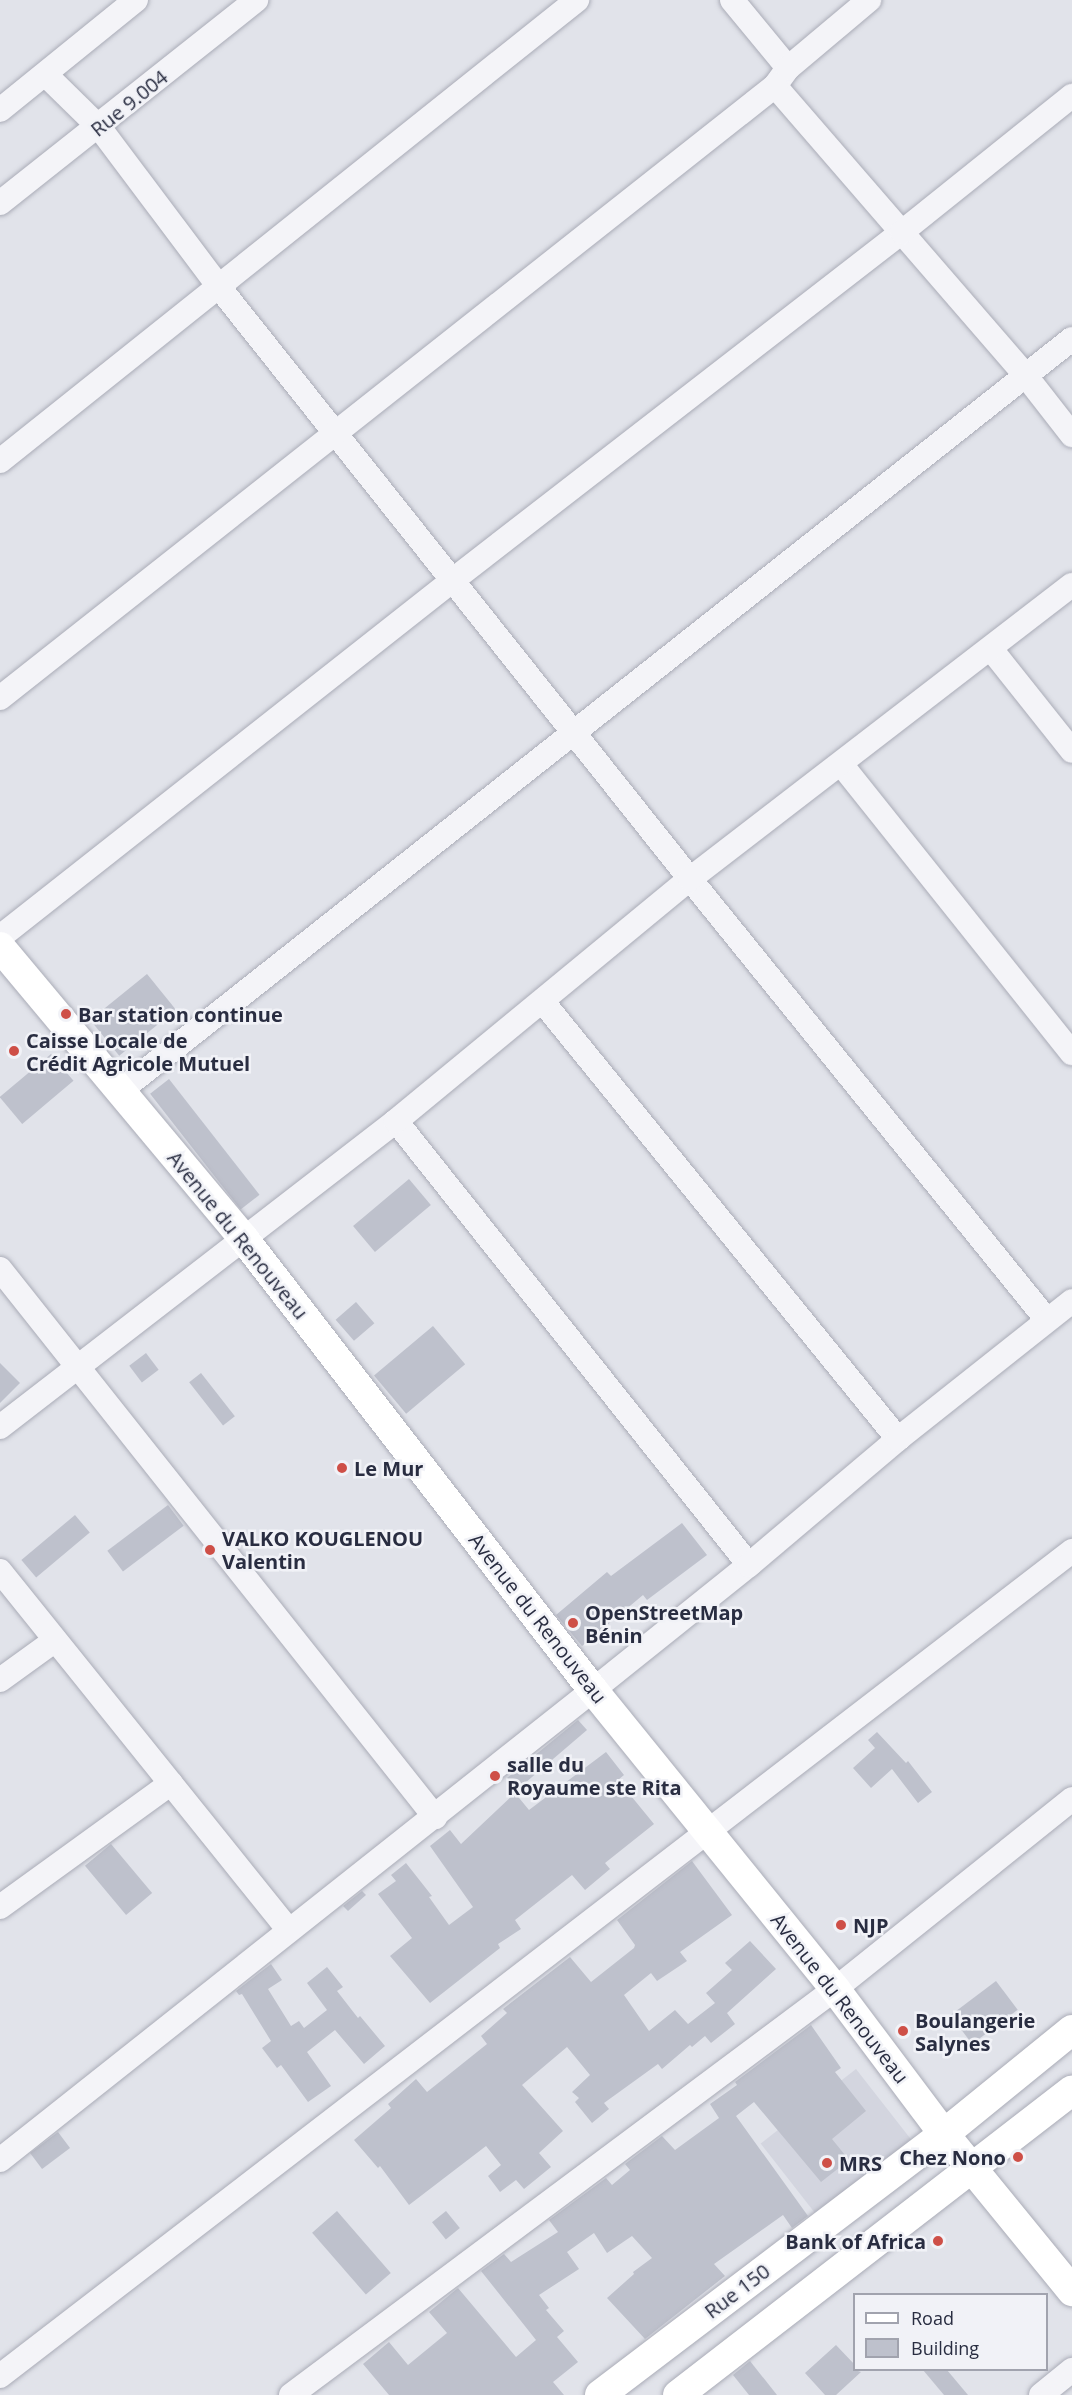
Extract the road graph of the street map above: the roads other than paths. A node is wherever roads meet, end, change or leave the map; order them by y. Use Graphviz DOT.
graph roads {
  1 [pos="136,0"];
  2 [pos="256,0"];
  3 [pos="577,0"];
  4 [pos="732,0"];
  5 [pos="869,0"];
  6 [pos="46,75"];
  7 [pos="781,77"];
  8 [pos="1072,96"];
  9 [pos="0,110"];
  10 [pos="99,127"];
  11 [pos="0,203"];
  12 [pos="902,232"];
  13 [pos="219,287"];
  14 [pos="1072,339"];
  15 [pos="1026,376"];
  16 [pos="337,434"];
  17 [pos="1072,435"];
  18 [pos="0,460"];
  19 [pos="453,580"];
  20 [pos="1072,585"];
  21 [pos="991,649"];
  22 [pos="0,698"];
  23 [pos="574,734"];
  24 [pos="1072,751"];
  25 [pos="840,764"];
  26 [pos="690,879"];
  27 [pos="0,937"];
  28 [pos="0,947"];
  29 [pos="543,1002"];
  30 [pos="1072,1053"];
  31 [pos="120,1091"];
  32 [pos="396,1120"];
  33 [pos="244,1239"];
  34 [pos="0,1269"];
  35 [pos="1072,1301"];
  36 [pos="1047,1320"];
  37 [pos="76,1368"];
  38 [pos="0,1427"];
  39 [pos="898,1439"];
  40 [pos="1072,1551"];
  41 [pos="749,1565"];
  42 [pos="0,1571"];
  43 [pos="54,1641"];
  44 [pos="0,1680"];
  45 [pos="593,1690"];
  46 [pos="171,1783"];
  47 [pos="1072,1799"];
  48 [pos="435,1817"];
  49 [pos="709,1832"];
  50 [pos="0,1907"];
  51 [pos="289,1930"];
  52 [pos="835,1989"];
  53 [pos="1072,2030"];
  54 [pos="1072,2091"];
  55 [pos="944,2134"];
  56 [pos="0,2160"];
  57 [pos="971,2168"];
  58 [pos="1072,2291"];
  59 [pos="1072,2370"];
  60 [pos="0,2376"];
  61 [pos="291,2395"];
  62 [pos="600,2395"];
  63 [pos="678,2395"];
  64 [pos="1041,2395"];
  1 -- 6 [label="street"];
  2 -- 10 [label="street, Rue 9.004"];
  3 -- 13 [label="street"];
  4 -- 7 [label="street"];
  5 -- 7 [label="street"];
  6 -- 9 [label="street"];
  6 -- 10 [label="street"];
  7 -- 12 [label="street"];
  7 -- 16 [label="street"];
  8 -- 12 [label="street"];
  10 -- 11 [label="street, Rue 9.004"];
  10 -- 13 [label="street"];
  12 -- 15 [label="street"];
  12 -- 19 [label="street"];
  13 -- 16 [label="street"];
  13 -- 18 [label="street"];
  14 -- 15 [label="street"];
  15 -- 17 [label="street"];
  15 -- 23 [label="street"];
  16 -- 19 [label="street"];
  16 -- 22 [label="street"];
  19 -- 23 [label="street"];
  19 -- 27 [label="street"];
  20 -- 21 [label="street"];
  21 -- 24 [label="street"];
  21 -- 25 [label="street"];
  23 -- 26 [label="street"];
  23 -- 31 [label="street"];
  25 -- 26 [label="street"];
  25 -- 30 [label="street"];
  26 -- 29 [label="street"];
  26 -- 36 [label="street"];
  28 -- 31 [label="main road, Avenue du Renouveau"];
  29 -- 32 [label="street"];
  29 -- 39 [label="street"];
  31 -- 33 [label="main road, Avenue du Renouveau"];
  32 -- 33 [label="street"];
  32 -- 41 [label="street"];
  33 -- 37 [label="street"];
  33 -- 45 [label="main road, Avenue du Renouveau"];
  34 -- 37 [label="street"];
  35 -- 36 [label="street"];
  36 -- 39 [label="street"];
  37 -- 38 [label="street"];
  37 -- 48 [label="street"];
  39 -- 41 [label="street"];
  40 -- 49 [label="street"];
  41 -- 45 [label="street"];
  42 -- 43 [label="street"];
  43 -- 44 [label="street"];
  43 -- 46 [label="street"];
  45 -- 48 [label="street"];
  45 -- 49 [label="main road, Avenue du Renouveau"];
  46 -- 50 [label="street"];
  46 -- 51 [label="street"];
  47 -- 52 [label="street"];
  48 -- 51 [label="street"];
  49 -- 52 [label="main road, Avenue du Renouveau"];
  49 -- 60 [label="street"];
  51 -- 56 [label="street"];
  52 -- 55 [label="main road, Avenue du Renouveau"];
  52 -- 61 [label="street"];
  53 -- 55 [label="main road, Rue 150"];
  54 -- 57 [label="main road"];
  55 -- 57 [label="main road, Avenue du Renouveau"];
  55 -- 62 [label="main road, Rue 150"];
  57 -- 58 [label="main road, Avenue du Renouveau"];
  57 -- 63 [label="main road"];
  59 -- 64 [label="street"];
}
